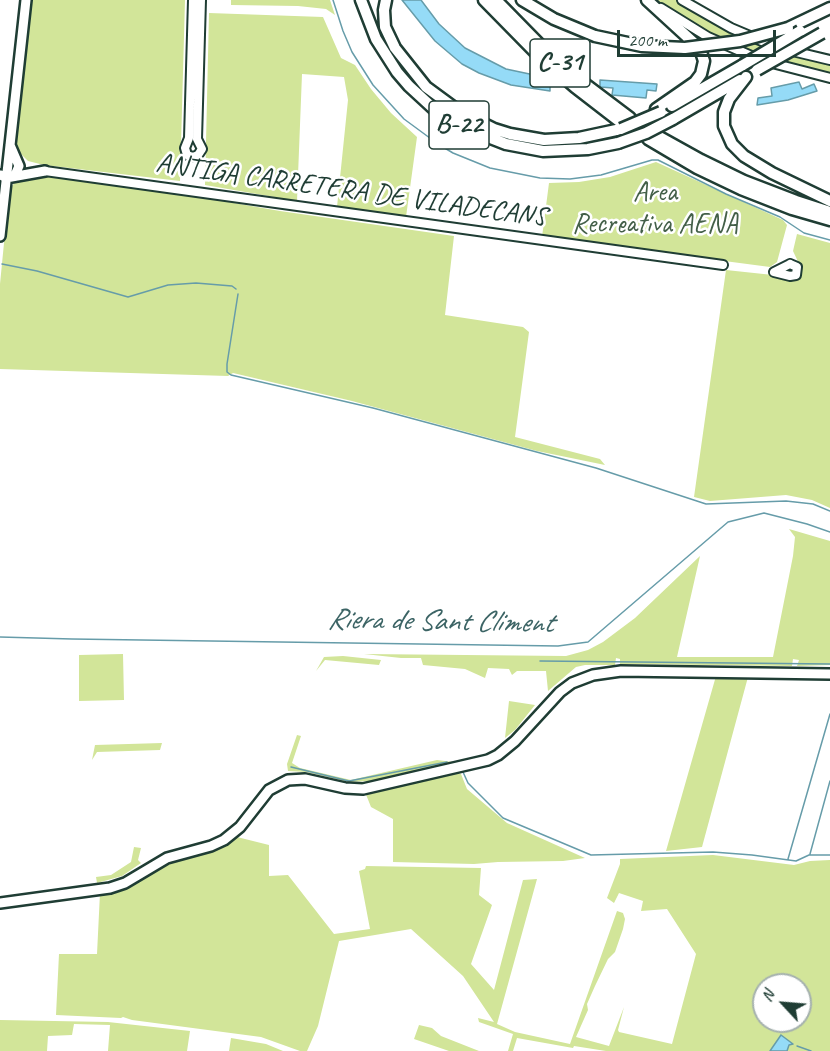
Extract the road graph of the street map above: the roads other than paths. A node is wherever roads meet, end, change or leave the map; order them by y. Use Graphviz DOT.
graph roads {
  1 [pos="26,0"];
  2 [pos="193,0"];
  3 [pos="201,0"];
  4 [pos="362,0"];
  5 [pos="386,0"];
  6 [pos="482,0"];
  7 [pos="496,0"];
  8 [pos="522,0"];
  9 [pos="649,0"];
  10 [pos="682,0"];
  11 [pos="830,10"];
  12 [pos="826,30"];
  13 [pos="830,60"];
  14 [pos="746,77"];
  15 [pos="830,78"];
  16 [pos="659,110"];
  17 [pos="624,123"];
  18 [pos="11,157"];
  19 [pos="45,171"];
  20 [pos="5,178"];
  21 [pos="830,201"];
  22 [pos="830,212"];
  23 [pos="830,220"];
  24 [pos="0,236"];
  25 [pos="723,265"];
  26 [pos="830,674"];
  27 [pos="0,903"];
  1 -- 18 [label="main road"];
  2 -- 3 [label="street"];
  4 -- 14 [label="highway, B-22, bridge"];
  5 -- 17 [label="highway"];
  6 -- 17 [label="highway, C-31"];
  7 -- 17 [label="highway, C-31"];
  8 -- 11 [label="highway, bridge"];
  9 -- 15 [label="street"];
  9 -- 16 [label="highway"];
  10 -- 13 [label="street"];
  11 -- 16 [label="highway, bridge"];
  12 -- 14 [label="highway, B-22, bridge"];
  14 -- 21 [label="highway"];
  16 -- 17 [label="highway, bridge"];
  18 -- 19 [label="main road"];
  18 -- 20 [label="main road"];
  19 -- 20 [label="main road"];
  19 -- 25 [label="street, ANTIGA CARRETERA DE VILADECANS"];
  20 -- 24 [label="main road"];
  22 -- 23 [label="highway"];
  26 -- 27 [label="main road"];
}
